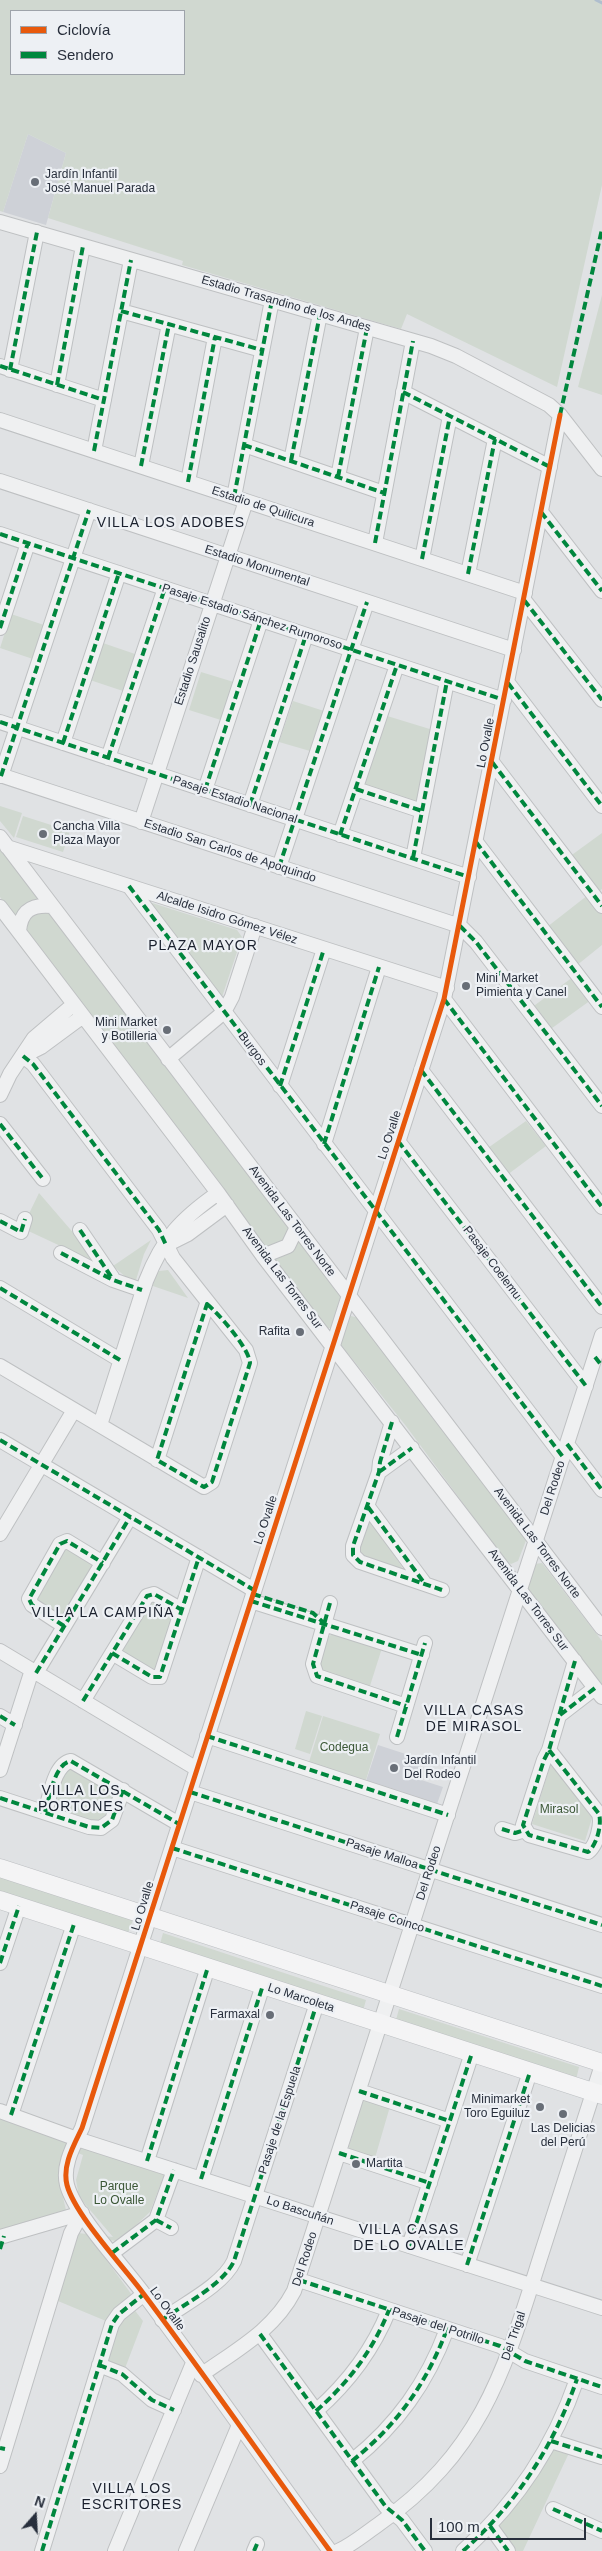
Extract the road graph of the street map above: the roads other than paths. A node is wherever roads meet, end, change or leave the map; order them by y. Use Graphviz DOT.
graph roads {
  1 [pos="0,222"];
  2 [pos="37,232"];
  3 [pos="83,246"];
  4 [pos="131,260"];
  5 [pos="272,300"];
  6 [pos="121,311"];
  7 [pos="320,314"];
  8 [pos="168,324"];
  9 [pos="366,328"];
  10 [pos="215,337"];
  11 [pos="413,341"];
  12 [pos="262,350"];
  13 [pos="5,368"];
  14 [pos="57,385"];
  15 [pos="404,392"];
  16 [pos="104,400"];
  17 [pos="560,415"];
  18 [pos="450,416"];
  19 [pos="0,420"];
  20 [pos="495,439"];
  21 [pos="244,446"];
  22 [pos="94,451"];
  23 [pos="290,461"];
  24 [pos="600,464"];
  25 [pos="141,466"];
  26 [pos="550,467"];
  27 [pos="338,477"];
  28 [pos="0,481"];
  29 [pos="188,482"];
  30 [pos="384,493"];
  31 [pos="240,499"];
  32 [pos="89,510"];
  33 [pos="541,512"];
  34 [pos="0,534"];
  35 [pos="28,543"];
  36 [pos="375,543"];
  37 [pos="228,556"];
  38 [pos="73,558"];
  39 [pos="422,559"];
  40 [pos="119,573"];
  41 [pos="468,574"];
  42 [pos="164,588"];
  43 [pos="602,591"];
  44 [pos="525,597"];
  45 [pos="367,602"];
  46 [pos="212,604"];
  47 [pos="261,620"];
  48 [pos="0,628"];
  49 [pos="306,635"];
  50 [pos="351,650"];
  51 [pos="514,650"];
  52 [pos="397,664"];
  53 [pos="447,681"];
  54 [pos="508,683"];
  55 [pos="504,700"];
  56 [pos="602,700"];
  57 [pos="0,722"];
  58 [pos="17,728"];
  59 [pos="63,743"];
  60 [pos="108,758"];
  61 [pos="492,762"];
  62 [pos="156,774"];
  63 [pos="1,776"];
  64 [pos="356,789"];
  65 [pos="205,790"];
  66 [pos="250,805"];
  67 [pos="602,806"];
  68 [pos="422,811"];
  69 [pos="295,820"];
  70 [pos="141,822"];
  71 [pos="340,835"];
  72 [pos="4,842"];
  73 [pos="476,842"];
  74 [pos="413,858"];
  75 [pos="280,867"];
  76 [pos="469,877"];
  77 [pos="129,886"];
  78 [pos="0,906"];
  79 [pos="52,906"];
  80 [pos="602,906"];
  81 [pos="254,926"];
  82 [pos="460,926"];
  83 [pos="19,931"];
  84 [pos="324,949"];
  85 [pos="379,967"];
  86 [pos="446,994"];
  87 [pos="74,1004"];
  88 [pos="602,1007"];
  89 [pos="224,1012"];
  90 [pos="84,1016"];
  91 [pos="43,1037"];
  92 [pos="23,1056"];
  93 [pos="168,1059"];
  94 [pos="421,1070"];
  95 [pos="280,1086"];
  96 [pos="0,1096"];
  97 [pos="602,1106"];
  98 [pos="0,1124"];
  99 [pos="398,1141"];
  100 [pos="324,1144"];
  101 [pos="43,1179"];
  102 [pos="218,1193"];
  103 [pos="227,1205"];
  104 [pos="602,1207"];
  105 [pos="375,1212"];
  106 [pos="25,1219"];
  107 [pos="0,1221"];
  108 [pos="297,1228"];
  109 [pos="80,1230"];
  110 [pos="166,1245"];
  111 [pos="61,1253"];
  112 [pos="263,1256"];
  113 [pos="113,1280"];
  114 [pos="0,1288"];
  115 [pos="142,1290"];
  116 [pos="348,1295"];
  117 [pos="207,1304"];
  118 [pos="602,1307"];
  119 [pos="602,1335"];
  120 [pos="333,1344"];
  121 [pos="120,1360"];
  122 [pos="598,1361"];
  123 [pos="0,1366"];
  124 [pos="586,1386"];
  125 [pos="74,1410"];
  126 [pos="392,1422"];
  127 [pos="100,1425"];
  128 [pos="0,1440"];
  129 [pos="412,1448"];
  130 [pos="565,1450"];
  131 [pos="157,1460"];
  132 [pos="41,1465"];
  133 [pos="379,1472"];
  134 [pos="602,1490"];
  135 [pos="368,1507"];
  136 [pos="130,1517"];
  137 [pos="0,1534"];
  138 [pos="536,1541"];
  139 [pos="199,1557"];
  140 [pos="103,1563"];
  141 [pos="426,1584"];
  142 [pos="520,1589"];
  143 [pos="442,1590"];
  144 [pos="253,1595"];
  145 [pos="330,1603"];
  146 [pos="182,1610"];
  147 [pos="325,1624"];
  148 [pos="64,1626"];
  149 [pos="602,1628"];
  150 [pos="0,1651"];
  151 [pos="112,1653"];
  152 [pos="575,1661"];
  153 [pos="34,1672"];
  154 [pos="599,1692"];
  155 [pos="82,1701"];
  156 [pos="406,1706"];
  157 [pos="560,1715"];
  158 [pos="0,1716"];
  159 [pos="14,1725"];
  160 [pos="207,1736"];
  161 [pos="397,1736"];
  162 [pos="550,1750"];
  163 [pos="197,1769"];
  164 [pos="0,1770"];
  165 [pos="123,1790"];
  166 [pos="190,1792"];
  167 [pos="0,1798"];
  168 [pos="45,1812"];
  169 [pos="448,1815"];
  170 [pos="179,1824"];
  171 [pos="502,1828"];
  172 [pos="525,1830"];
  173 [pos="172,1848"];
  174 [pos="0,1868"];
  175 [pos="430,1870"];
  176 [pos="0,1900"];
  177 [pos="19,1906"];
  178 [pos="150,1916"];
  179 [pos="74,1924"];
  180 [pos="412,1925"];
  181 [pos="602,1925"];
  182 [pos="141,1946"];
  183 [pos="0,1963"];
  184 [pos="208,1967"];
  185 [pos="263,1985"];
  186 [pos="602,1986"];
  187 [pos="390,1994"];
  188 [pos="317,2003"];
  189 [pos="381,2024"];
  190 [pos="472,2053"];
  191 [pos="602,2064"];
  192 [pos="530,2072"];
  193 [pos="359,2091"];
  194 [pos="598,2094"];
  195 [pos="6,2113"];
  196 [pos="450,2121"];
  197 [pos="77,2139"];
  198 [pos="339,2153"];
  199 [pos="146,2161"];
  200 [pos="174,2170"];
  201 [pos="201,2179"];
  202 [pos="430,2183"];
  203 [pos="255,2196"];
  204 [pos="82,2213"];
  205 [pos="319,2217"];
  206 [pos="156,2220"];
  207 [pos="171,2228"];
  208 [pos="1,2241"];
  209 [pos="409,2246"];
  210 [pos="112,2253"];
  211 [pos="468,2265"];
  212 [pos="299,2280"];
  213 [pos="531,2286"];
  214 [pos="144,2294"];
  215 [pos="602,2308"];
  216 [pos="389,2310"];
  217 [pos="162,2320"];
  218 [pos="447,2329"];
  219 [pos="260,2334"];
  220 [pos="510,2352"];
  221 [pos="99,2365"];
  222 [pos="197,2369"];
  223 [pos="577,2379"];
  224 [pos="602,2387"];
  225 [pos="174,2410"];
  226 [pos="316,2411"];
  227 [pos="239,2425"];
  228 [pos="551,2441"];
  229 [pos="3,2448"];
  230 [pos="602,2457"];
  231 [pos="352,2461"];
  232 [pos="0,2466"];
  233 [pos="552,2509"];
  234 [pos="394,2513"];
  235 [pos="490,2526"];
  236 [pos="602,2530"];
  237 [pos="42,2551"];
  238 [pos="115,2551"];
  239 [pos="186,2551"];
  240 [pos="330,2551"];
  241 [pos="338,2551"];
  242 [pos="424,2551"];
  243 [pos="463,2551"];
  244 [pos="508,2551"];
  1 -- 2 [label="street, Estadio Trasandino de los Andes"];
  2 -- 3 [label="street, Estadio Trasandino de los Andes"];
  2 -- 13 [label="street"];
  3 -- 4 [label="street, Estadio Trasandino de los Andes"];
  3 -- 14 [label="street"];
  4 -- 5 [label="street, Estadio Trasandino de los Andes"];
  4 -- 6 [label="street"];
  5 -- 7 [label="street, Estadio Trasandino de los Andes"];
  5 -- 12 [label="street, Estadio Sausalito"];
  6 -- 8 [label="street"];
  6 -- 16 [label="street"];
  7 -- 9 [label="street, Estadio Trasandino de los Andes"];
  7 -- 23 [label="street"];
  8 -- 10 [label="street"];
  8 -- 25 [label="street"];
  9 -- 11 [label="street, Estadio Trasandino de los Andes"];
  9 -- 27 [label="street"];
  10 -- 12 [label="street"];
  10 -- 29 [label="street"];
  11 -- 15 [label="street"];
  11 -- 17 [label="street, Estadio Trasandino de los Andes"];
  12 -- 21 [label="street, Estadio Sausalito"];
  13 -- 14 [label="street"];
  14 -- 16 [label="street"];
  15 -- 18 [label="street"];
  15 -- 30 [label="street"];
  16 -- 22 [label="street"];
  17 -- 24 [label="street, Estadio Trasandino de los Andes"];
  17 -- 26 [label="street, Lo Ovalle"];
  18 -- 20 [label="street"];
  18 -- 39 [label="street"];
  19 -- 22 [label="street, Estadio de Quilicura"];
  20 -- 26 [label="street"];
  20 -- 41 [label="street"];
  21 -- 23 [label="street"];
  21 -- 31 [label="street, Estadio Sausalito"];
  22 -- 25 [label="street, Estadio de Quilicura"];
  23 -- 27 [label="street"];
  25 -- 29 [label="street, Estadio de Quilicura"];
  26 -- 33 [label="street, Lo Ovalle"];
  27 -- 30 [label="street"];
  28 -- 32 [label="street, Estadio Monumental"];
  29 -- 31 [label="street, Estadio de Quilicura"];
  30 -- 36 [label="street"];
  31 -- 36 [label="street, Estadio de Quilicura"];
  31 -- 37 [label="street, Estadio Sausalito"];
  32 -- 37 [label="street, Estadio Monumental"];
  32 -- 38 [label="street"];
  33 -- 43 [label="street"];
  33 -- 44 [label="street, Lo Ovalle"];
  34 -- 35 [label="street, Pasaje Estadio Sánchez Rumoroso"];
  35 -- 38 [label="street, Pasaje Estadio Sánchez Rumoroso"];
  35 -- 48 [label="street"];
  36 -- 39 [label="street, Estadio de Quilicura"];
  37 -- 45 [label="street, Estadio Monumental"];
  37 -- 46 [label="street, Estadio Sausalito"];
  38 -- 40 [label="street, Pasaje Estadio Sánchez Rumoroso"];
  38 -- 58 [label="street"];
  39 -- 41 [label="street, Estadio de Quilicura"];
  40 -- 42 [label="street, Pasaje Estadio Sánchez Rumoroso"];
  40 -- 59 [label="street"];
  41 -- 44 [label="street, Estadio de Quilicura"];
  42 -- 46 [label="street, Pasaje Estadio Sánchez Rumoroso"];
  42 -- 60 [label="street"];
  44 -- 51 [label="street, Lo Ovalle"];
  44 -- 56 [label="street"];
  45 -- 50 [label="street"];
  45 -- 51 [label="street, Estadio Monumental"];
  46 -- 47 [label="street, Pasaje Estadio Sánchez Rumoroso"];
  46 -- 62 [label="street, Estadio Sausalito"];
  47 -- 49 [label="street, Pasaje Estadio Sánchez Rumoroso"];
  47 -- 65 [label="street"];
  49 -- 50 [label="street, Pasaje Estadio Sánchez Rumoroso"];
  49 -- 66 [label="street"];
  50 -- 52 [label="street, Pasaje Estadio Sánchez Rumoroso"];
  50 -- 69 [label="street"];
  51 -- 54 [label="street, Lo Ovalle"];
  52 -- 53 [label="street, Pasaje Estadio Sánchez Rumoroso"];
  52 -- 64 [label="street"];
  53 -- 55 [label="street, Pasaje Estadio Sánchez Rumoroso"];
  53 -- 68 [label="street"];
  54 -- 55 [label="street, Lo Ovalle"];
  54 -- 67 [label="street"];
  55 -- 61 [label="street, Lo Ovalle"];
  57 -- 58 [label="street, Pasaje Estadio Nacional"];
  58 -- 59 [label="street, Pasaje Estadio Nacional"];
  58 -- 63 [label="street"];
  59 -- 60 [label="street, Pasaje Estadio Nacional"];
  60 -- 62 [label="street, Pasaje Estadio Nacional"];
  61 -- 73 [label="street, Lo Ovalle"];
  61 -- 80 [label="street"];
  62 -- 65 [label="street, Pasaje Estadio Nacional"];
  62 -- 70 [label="street, Estadio Sausalito"];
  63 -- 70 [label="street, Estadio San Carlos de Apoquindo"];
  64 -- 68 [label="street"];
  64 -- 71 [label="street"];
  65 -- 66 [label="street, Pasaje Estadio Nacional"];
  66 -- 69 [label="street, Pasaje Estadio Nacional"];
  68 -- 74 [label="street"];
  69 -- 71 [label="street, Pasaje Estadio Nacional"];
  69 -- 75 [label="street"];
  70 -- 75 [label="street, Estadio San Carlos de Apoquindo"];
  71 -- 74 [label="street, Pasaje Estadio Nacional"];
  72 -- 77 [label="street, Alcalde Isidro Gómez Vélez"];
  72 -- 79 [label="street, Avenida Las Torres Norte"];
  73 -- 76 [label="street, Lo Ovalle"];
  73 -- 88 [label="street"];
  74 -- 76 [label="street, Pasaje Estadio Nacional"];
  75 -- 82 [label="street, Estadio San Carlos de Apoquindo"];
  76 -- 82 [label="street, Lo Ovalle"];
  77 -- 81 [label="street, Alcalde Isidro Gómez Vélez"];
  77 -- 89 [label="street, Burgos"];
  78 -- 83 [label="street, Avenida Las Torres Sur"];
  79 -- 83 [label="street"];
  79 -- 93 [label="street, Avenida Las Torres Norte"];
  81 -- 84 [label="street, Alcalde Isidro Gómez Vélez"];
  81 -- 89 [label="street"];
  82 -- 86 [label="street, Lo Ovalle"];
  82 -- 97 [label="street"];
  83 -- 87 [label="street, Avenida Las Torres Sur"];
  84 -- 85 [label="street, Alcalde Isidro Gómez Vélez"];
  84 -- 95 [label="street"];
  85 -- 86 [label="street, Alcalde Isidro Gómez Vélez"];
  85 -- 100 [label="street"];
  86 -- 94 [label="street, Lo Ovalle"];
  86 -- 104 [label="street"];
  87 -- 90 [label="street, Avenida Las Torres Sur"];
  87 -- 91 [label="street"];
  89 -- 93 [label="street"];
  89 -- 95 [label="street, Burgos"];
  90 -- 91 [label="street"];
  90 -- 102 [label="street, Avenida Las Torres Sur"];
  91 -- 92 [label="street"];
  92 -- 96 [label="street"];
  92 -- 110 [label="street"];
  93 -- 108 [label="street, Avenida Las Torres Norte"];
  94 -- 99 [label="street, Lo Ovalle"];
  94 -- 118 [label="street"];
  95 -- 100 [label="street, Burgos"];
  98 -- 101 [label="street"];
  99 -- 105 [label="street, Lo Ovalle"];
  99 -- 124 [label="street, Pasaje Coelemu"];
  100 -- 105 [label="street, Burgos"];
  102 -- 103 [label="street, Avenida Las Torres Sur"];
  102 -- 110 [label="street"];
  103 -- 110 [label="street"];
  103 -- 112 [label="street, Avenida Las Torres Sur"];
  105 -- 116 [label="street, Lo Ovalle"];
  105 -- 130 [label="street, Burgos"];
  106 -- 107 [label="street"];
  108 -- 112 [label="street"];
  108 -- 116 [label="street, Avenida Las Torres Norte"];
  109 -- 113 [label="street"];
  110 -- 115 [label="street"];
  110 -- 117 [label="street"];
  111 -- 113 [label="street"];
  112 -- 120 [label="street, Avenida Las Torres Sur"];
  113 -- 115 [label="street"];
  114 -- 121 [label="street"];
  115 -- 121 [label="street"];
  116 -- 120 [label="street, Lo Ovalle"];
  116 -- 138 [label="street, Avenida Las Torres Norte"];
  117 -- 131 [label="street"];
  117 -- 131 [label="street"];
  119 -- 122 [label="street, Del Rodeo"];
  120 -- 126 [label="street, Avenida Las Torres Sur"];
  120 -- 144 [label="street, Lo Ovalle"];
  121 -- 127 [label="street"];
  122 -- 124 [label="street, Del Rodeo"];
  123 -- 125 [label="street"];
  124 -- 130 [label="street, Del Rodeo"];
  125 -- 127 [label="street"];
  125 -- 132 [label="street"];
  126 -- 129 [label="street, Avenida Las Torres Sur"];
  126 -- 133 [label="street"];
  127 -- 131 [label="street"];
  128 -- 132 [label="street"];
  129 -- 133 [label="street"];
  129 -- 142 [label="street, Avenida Las Torres Sur"];
  130 -- 134 [label="street, Burgos"];
  130 -- 138 [label="street, Del Rodeo"];
  132 -- 136 [label="street"];
  132 -- 137 [label="street"];
  133 -- 135 [label="street"];
  135 -- 141 [label="street"];
  135 -- 141 [label="street"];
  136 -- 139 [label="street"];
  136 -- 140 [label="street"];
  138 -- 142 [label="street, Del Rodeo"];
  138 -- 149 [label="street, Avenida Las Torres Norte"];
  139 -- 144 [label="street"];
  139 -- 146 [label="street"];
  140 -- 148 [label="street"];
  140 -- 148 [label="street"];
  141 -- 143 [label="street"];
  142 -- 152 [label="street, Avenida Las Torres Sur"];
  142 -- 169 [label="street, Del Rodeo"];
  144 -- 147 [label="street"];
  144 -- 160 [label="street, Lo Ovalle"];
  145 -- 147 [label="street"];
  146 -- 151 [label="street"];
  146 -- 151 [label="street"];
  147 -- 156 [label="street"];
  147 -- 156 [label="street"];
  148 -- 153 [label="street"];
  150 -- 153 [label="street"];
  151 -- 155 [label="street"];
  152 -- 154 [label="street, Avenida Las Torres Sur"];
  152 -- 157 [label="street"];
  153 -- 155 [label="street"];
  153 -- 159 [label="street"];
  154 -- 157 [label="street"];
  155 -- 163 [label="street"];
  156 -- 161 [label="street"];
  157 -- 162 [label="street"];
  158 -- 159 [label="street"];
  159 -- 164 [label="street"];
  160 -- 163 [label="street, Lo Ovalle"];
  160 -- 169 [label="street"];
  162 -- 172 [label="street"];
  162 -- 172 [label="street"];
  163 -- 166 [label="street, Lo Ovalle"];
  165 -- 168 [label="street"];
  165 -- 168 [label="street"];
  165 -- 170 [label="street"];
  166 -- 170 [label="street, Lo Ovalle"];
  166 -- 175 [label="street, Pasaje Malloa"];
  167 -- 168 [label="street"];
  169 -- 175 [label="street, Del Rodeo"];
  170 -- 173 [label="street, Lo Ovalle"];
  171 -- 172 [label="street"];
  173 -- 178 [label="street, Lo Ovalle"];
  173 -- 180 [label="street, Pasaje Coinco"];
  174 -- 178 [label="main road"];
  175 -- 180 [label="street, Del Rodeo"];
  175 -- 181 [label="street, Pasaje Malloa"];
  176 -- 177 [label="main road, Lo Marcoleta"];
  177 -- 179 [label="main road, Lo Marcoleta"];
  177 -- 183 [label="street"];
  178 -- 182 [label="street, Lo Ovalle"];
  178 -- 187 [label="main road"];
  179 -- 182 [label="main road, Lo Marcoleta"];
  179 -- 195 [label="street"];
  180 -- 186 [label="street, Pasaje Coinco"];
  180 -- 187 [label="street, Del Rodeo"];
  182 -- 184 [label="main road, Lo Marcoleta"];
  182 -- 197 [label="street, Lo Ovalle"];
  184 -- 185 [label="main road, Lo Marcoleta"];
  184 -- 199 [label="street"];
  185 -- 188 [label="main road, Lo Marcoleta"];
  185 -- 201 [label="street"];
  187 -- 189 [label="street, Del Rodeo"];
  187 -- 191 [label="main road"];
  188 -- 189 [label="main road, Lo Marcoleta"];
  188 -- 203 [label="street, Pasaje de la Espuela"];
  189 -- 190 [label="main road, Lo Marcoleta"];
  189 -- 193 [label="street, Del Rodeo"];
  190 -- 192 [label="main road, Lo Marcoleta"];
  190 -- 196 [label="street"];
  191 -- 194 [label="street, Del Trigal"];
  192 -- 194 [label="main road, Lo Marcoleta"];
  192 -- 211 [label="street"];
  193 -- 196 [label="street"];
  193 -- 198 [label="street, Del Rodeo"];
  194 -- 213 [label="street, Del Trigal"];
  195 -- 197 [label="street, Lo Bascuñán"];
  196 -- 202 [label="street"];
  197 -- 199 [label="street, Lo Bascuñán"];
  197 -- 204 [label="street, Lo Ovalle"];
  198 -- 202 [label="street"];
  198 -- 205 [label="street, Del Rodeo"];
  199 -- 200 [label="street, Lo Bascuñán"];
  200 -- 201 [label="street, Lo Bascuñán"];
  200 -- 206 [label="street"];
  201 -- 203 [label="street, Lo Bascuñán"];
  202 -- 209 [label="street"];
  203 -- 205 [label="street, Lo Bascuñán"];
  203 -- 217 [label="street, Pasaje de la Espuela"];
  204 -- 208 [label="street"];
  204 -- 210 [label="street, Lo Ovalle"];
  204 -- 229 [label="street"];
  205 -- 209 [label="street, Lo Bascuñán"];
  205 -- 212 [label="street, Del Rodeo"];
  206 -- 207 [label="street"];
  206 -- 210 [label="street"];
  209 -- 211 [label="street, Lo Bascuñán"];
  210 -- 214 [label="street, Lo Ovalle"];
  211 -- 213 [label="street, Lo Bascuñán"];
  212 -- 216 [label="street, Pasaje del Potrillo"];
  212 -- 219 [label="street, Del Rodeo"];
  213 -- 215 [label="street, Lo Bascuñán"];
  213 -- 220 [label="street, Del Trigal"];
  214 -- 217 [label="street, Lo Ovalle"];
  214 -- 221 [label="street"];
  216 -- 218 [label="street, Pasaje del Potrillo"];
  216 -- 226 [label="street"];
  217 -- 222 [label="street, Lo Ovalle"];
  218 -- 220 [label="street, Pasaje del Potrillo"];
  218 -- 231 [label="street"];
  219 -- 222 [label="street, Del Rodeo"];
  219 -- 226 [label="street"];
  220 -- 223 [label="street, Pasaje del Potrillo"];
  220 -- 234 [label="street, Del Trigal"];
  221 -- 225 [label="street"];
  221 -- 237 [label="street"];
  222 -- 225 [label="street"];
  222 -- 227 [label="street, Lo Ovalle"];
  223 -- 224 [label="street, Pasaje del Potrillo"];
  223 -- 228 [label="street"];
  225 -- 238 [label="street"];
  226 -- 231 [label="street"];
  227 -- 239 [label="street"];
  227 -- 240 [label="street, Lo Ovalle"];
  228 -- 230 [label="street"];
  228 -- 235 [label="street"];
  229 -- 232 [label="street"];
  231 -- 234 [label="street"];
  233 -- 236 [label="street"];
  234 -- 241 [label="street, Del Trigal"];
  234 -- 242 [label="street"];
  235 -- 243 [label="street"];
  235 -- 244 [label="street"];
}
